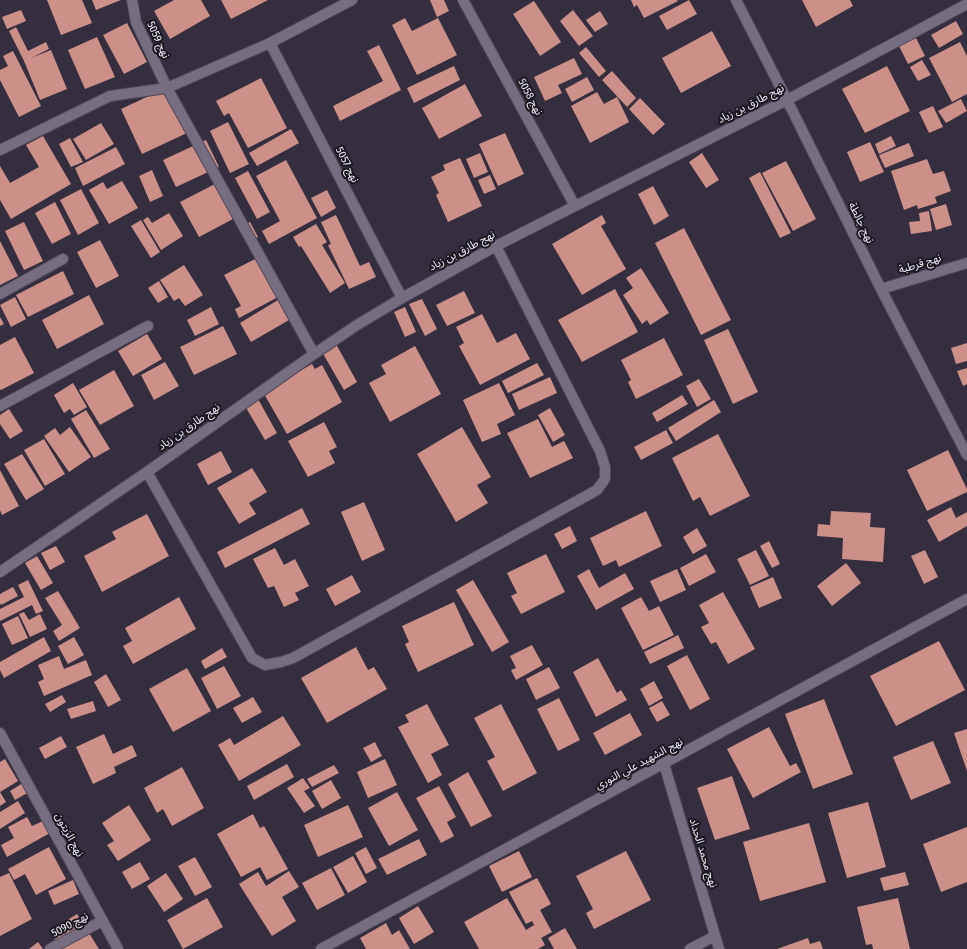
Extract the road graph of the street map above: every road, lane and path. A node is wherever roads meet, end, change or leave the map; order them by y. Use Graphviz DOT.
graph roads {
  1 [pos="132,0"];
  2 [pos="352,0"];
  3 [pos="464,0"];
  4 [pos="736,0"];
  5 [pos="967,4"];
  6 [pos="270,43"];
  7 [pos="167,88"];
  8 [pos="787,100"];
  9 [pos="0,150"];
  10 [pos="575,206"];
  11 [pos="496,246"];
  12 [pos="63,259"];
  13 [pos="967,263"];
  14 [pos="881,289"];
  15 [pos="0,294"];
  16 [pos="402,298"];
  17 [pos="148,326"];
  18 [pos="314,354"];
  19 [pos="0,406"];
  20 [pos="967,455"];
  21 [pos="147,472"];
  22 [pos="0,572"];
  23 [pos="967,599"];
  24 [pos="0,733"];
  25 [pos="664,764"];
  26 [pos="102,921"];
  27 [pos="715,936"];
  28 [pos="50,949"];
  29 [pos="118,949"];
  30 [pos="321,949"];
  31 [pos="690,949"];
  32 [pos="719,949"];
  1 -- 7 [label="street, نهج 5059"];
  2 -- 6 [label="street"];
  3 -- 10 [label="street, نهج 5058"];
  4 -- 8 [label="street, نهج جالطة"];
  5 -- 8 [label="street, نهج طارق بن زياد"];
  6 -- 7 [label="street"];
  6 -- 16 [label="street, نهج 5057"];
  7 -- 9 [label="street"];
  7 -- 18 [label="street, نهج 5059"];
  8 -- 10 [label="street, نهج طارق بن زياد"];
  8 -- 14 [label="street, نهج جالطة"];
  10 -- 11 [label="street, نهج طارق بن زياد"];
  11 -- 16 [label="street, نهج طارق بن زياد"];
  11 -- 21 [label="street"];
  12 -- 15 [label="street"];
  13 -- 14 [label="street, نهج قرطبة"];
  14 -- 20 [label="street, نهج جالطة"];
  16 -- 18 [label="street, نهج طارق بن زياد"];
  17 -- 19 [label="street"];
  18 -- 21 [label="street, نهج طارق بن زياد"];
  21 -- 22 [label="street, نهج طارق بن زياد"];
  23 -- 25 [label="street, نهج الشهيد علي النوري"];
  24 -- 26 [label="street, نهج الزيتون"];
  25 -- 27 [label="street, نهج محمد الحداد"];
  25 -- 30 [label="street, نهج الشهيد علي النوري"];
  26 -- 28 [label="street, نهج 5090"];
  26 -- 29 [label="street, نهج الزيتون"];
  27 -- 31 [label="street"];
  27 -- 32 [label="street, نهج محمد الحداد"];
}
